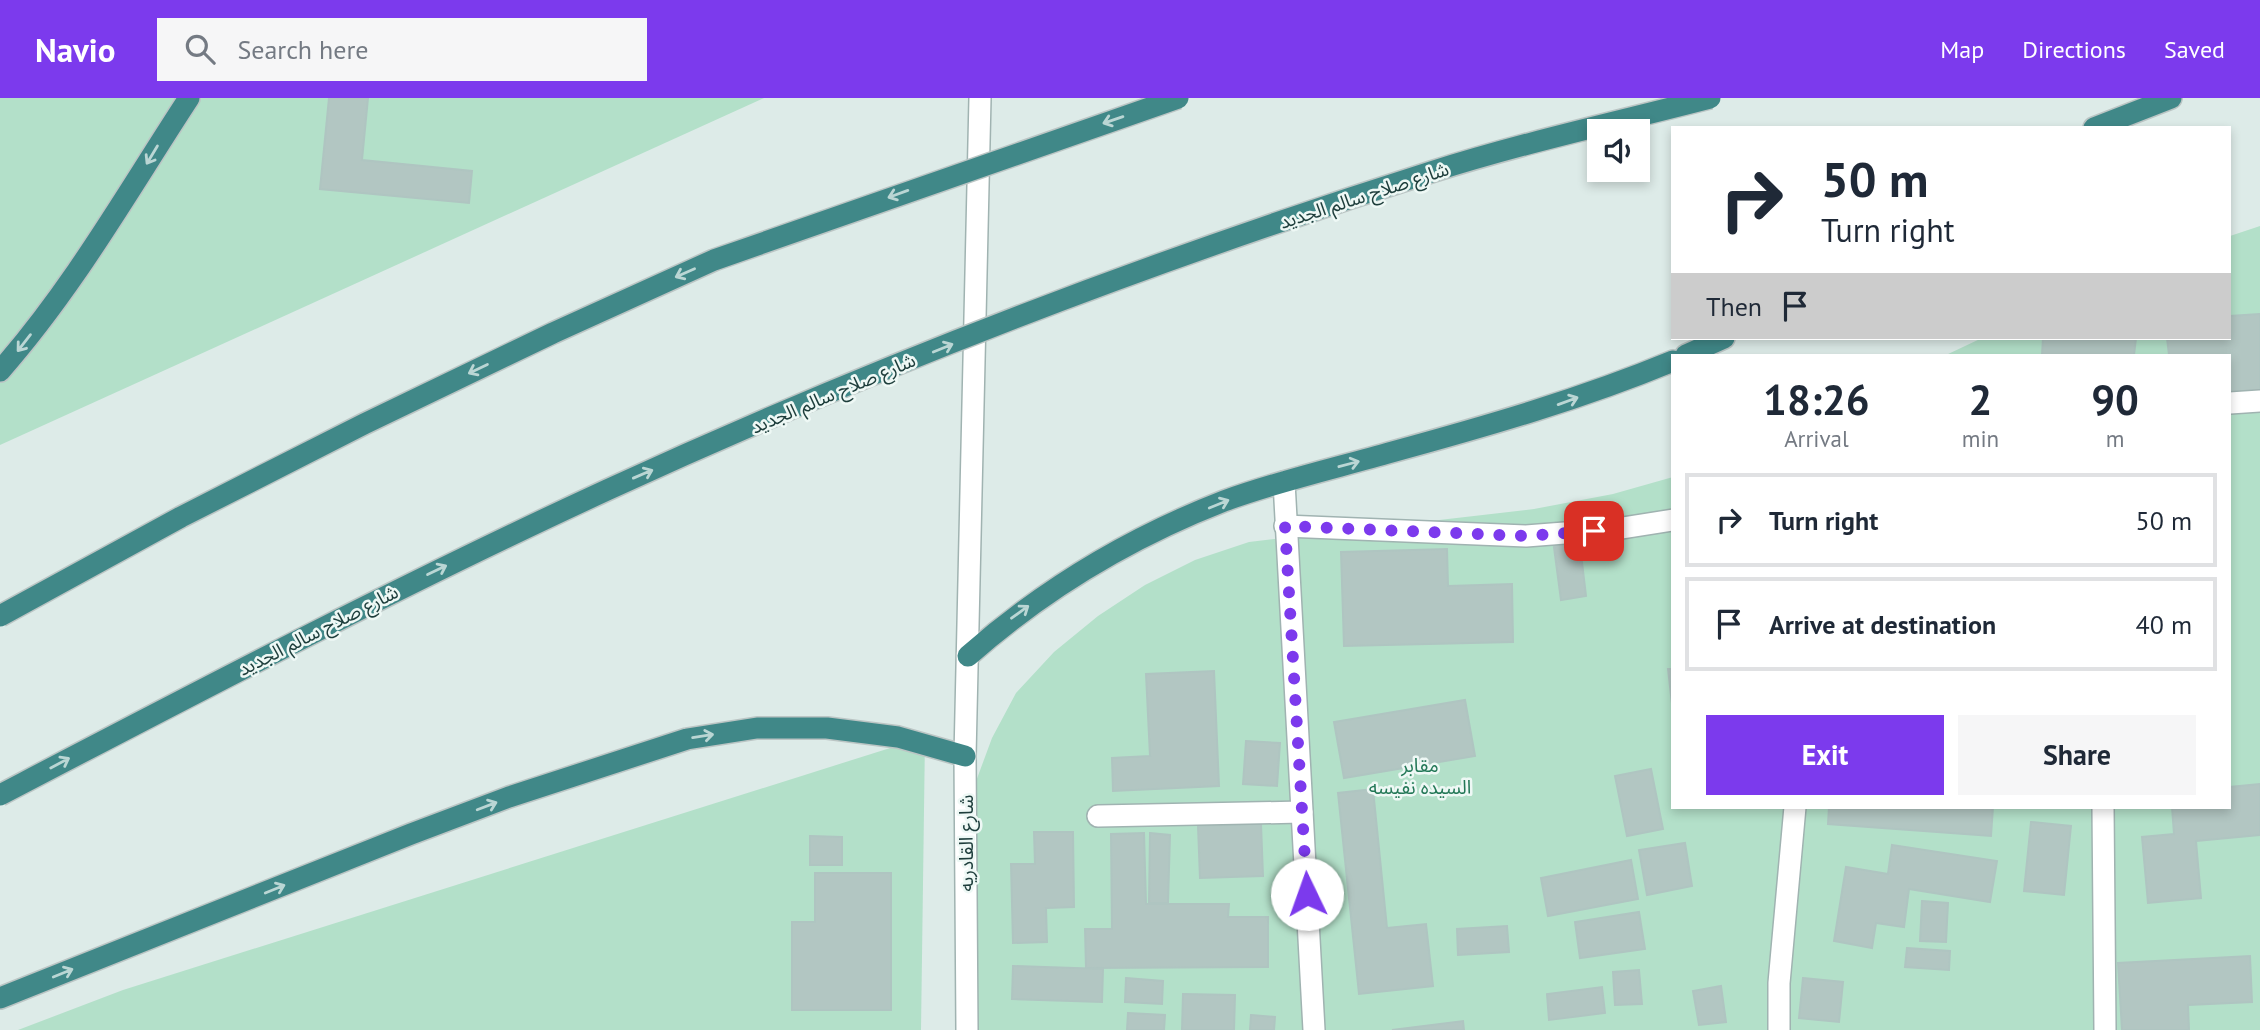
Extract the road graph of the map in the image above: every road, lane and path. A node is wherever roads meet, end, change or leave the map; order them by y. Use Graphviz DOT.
graph roads {
  1 [pos="189,98"];
  2 [pos="980,98"];
  3 [pos="1178,98"];
  4 [pos="1710,98"];
  5 [pos="2171,98"];
  6 [pos="2099,126"];
  7 [pos="1720,340"];
  8 [pos="1688,354"];
  9 [pos="1671,362"];
  10 [pos="0,371"];
  11 [pos="2260,401"];
  12 [pos="2231,403"];
  13 [pos="1284,482"];
  14 [pos="1671,520"];
  15 [pos="1285,526"];
  16 [pos="0,616"];
  17 [pos="968,656"];
  18 [pos="965,756"];
  19 [pos="0,795"];
  20 [pos="1795,809"];
  21 [pos="2103,809"];
  22 [pos="1302,813"];
  23 [pos="1098,816"];
  24 [pos="0,998"];
  25 [pos="967,1030"];
  26 [pos="1314,1030"];
  27 [pos="1779,1030"];
  28 [pos="2105,1030"];
  1 -- 10 [label="highway, one-way"];
  2 -- 17 [label="street, شارع القادريه"];
  3 -- 16 [label="highway, one-way, bridge"];
  19 -- 4 [label="highway, شارع صلاح سالم الجديد, one-way, bridge"];
  5 -- 6 [label="highway"];
  7 -- 8 [label="highway"];
  13 -- 9 [label="highway, one-way"];
  11 -- 12 [label="street"];
  13 -- 15 [label="street"];
  17 -- 13 [label="highway, one-way"];
  14 -- 15 [label="street"];
  15 -- 22 [label="street"];
  17 -- 18 [label="street, شارع القادريه"];
  24 -- 18 [label="highway, one-way"];
  18 -- 25 [label="street, شارع القادريه"];
  20 -- 27 [label="street"];
  21 -- 28 [label="street"];
  22 -- 23 [label="street"];
  22 -- 26 [label="street"];
}
